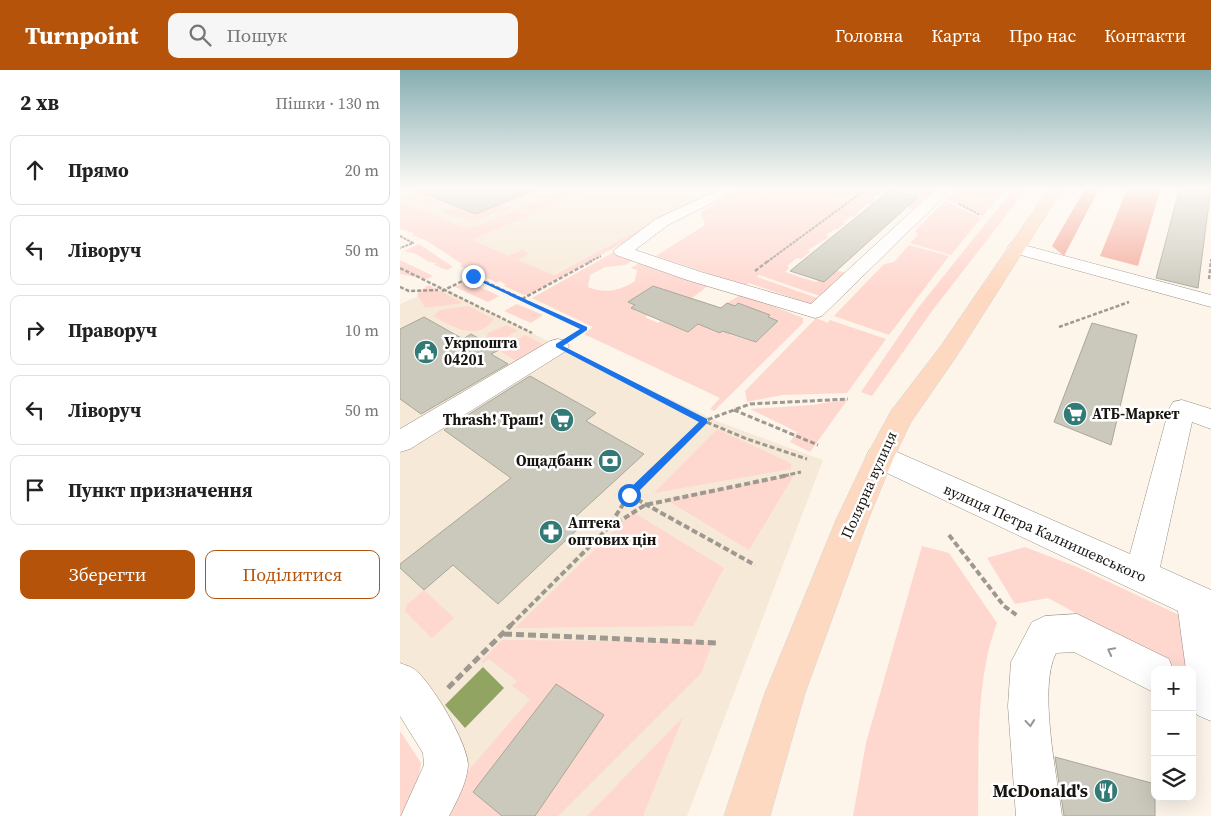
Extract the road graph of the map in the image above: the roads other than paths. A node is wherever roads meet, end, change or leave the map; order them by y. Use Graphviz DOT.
graph roads {
  1 [pos="662,222"];
  2 [pos="910,222"];
  3 [pos="1034,222"];
  4 [pos="1016,248"];
  5 [pos="1211,301"];
  6 [pos="558,346"];
  7 [pos="1211,419"];
  8 [pos="400,442"];
  9 [pos="880,456"];
  10 [pos="1141,576"];
  11 [pos="1205,612"];
  12 [pos="1151,671"];
  13 [pos="406,690"];
  14 [pos="1196,694"];
  15 [pos="1211,701"];
  16 [pos="424,816"];
  17 [pos="747,816"];
  18 [pos="1039,816"];
  1 -- 2 [label="street"];
  3 -- 4 [label="main road, Полярна вулиця"];
  4 -- 5 [label="street"];
  4 -- 9 [label="main road, Полярна вулиця"];
  6 -- 8 [label="street"];
  7 -- 10 [label="street"];
  9 -- 10 [label="street, вулиця Петра Калнишевського"];
  9 -- 17 [label="main road, Полярна вулиця"];
  10 -- 11 [label="street, вулиця Петра Калнишевського"];
  11 -- 15 [label="street"];
  12 -- 18 [label="street, one-way"];
  13 -- 16 [label="street"];
  14 -- 15 [label="street"];
}
